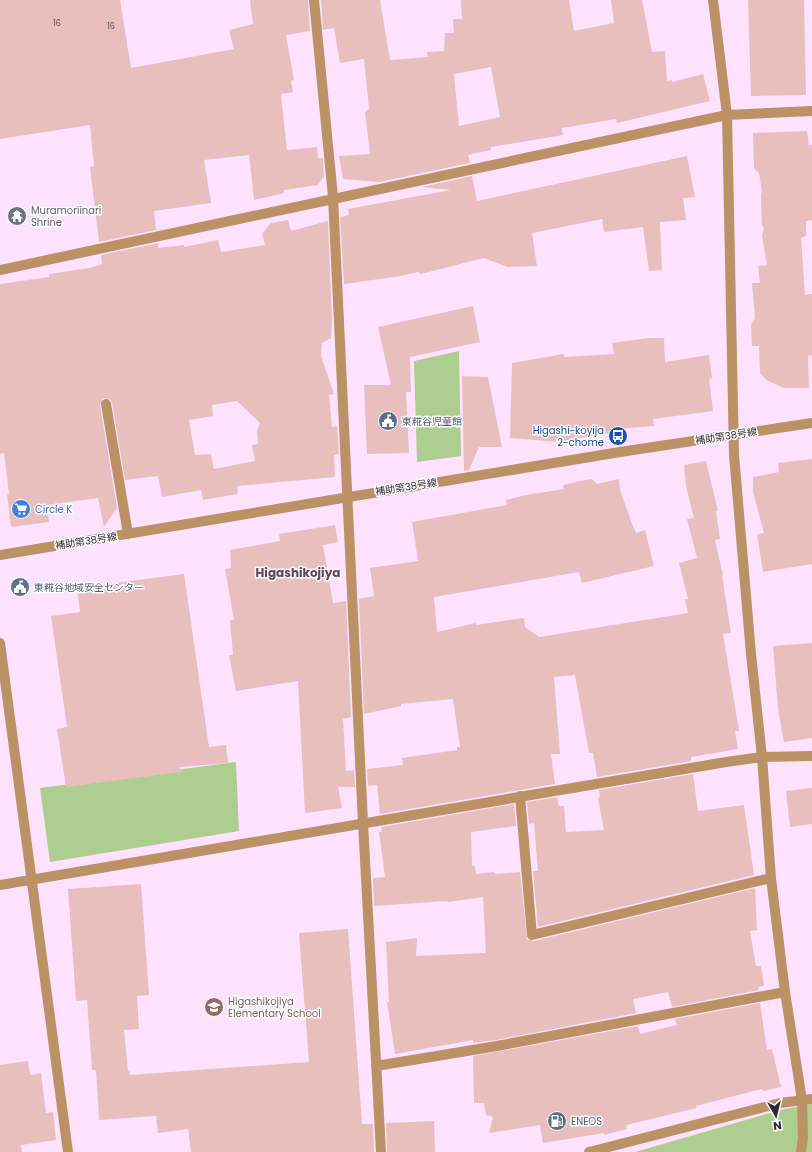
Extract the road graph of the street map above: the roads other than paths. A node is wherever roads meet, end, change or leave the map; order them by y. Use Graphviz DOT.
graph roads {
  1 [pos="314,0"];
  2 [pos="713,0"];
  3 [pos="812,111"];
  4 [pos="727,115"];
  5 [pos="334,197"];
  6 [pos="0,270"];
  7 [pos="106,404"];
  8 [pos="812,423"];
  9 [pos="733,435"];
  10 [pos="348,497"];
  11 [pos="128,534"];
  12 [pos="0,555"];
  13 [pos="0,643"];
  14 [pos="812,756"];
  15 [pos="762,757"];
  16 [pos="520,796"];
  17 [pos="363,824"];
  18 [pos="771,878"];
  19 [pos="32,880"];
  20 [pos="0,885"];
  21 [pos="785,992"];
  22 [pos="376,1066"];
  23 [pos="807,1099"];
  24 [pos="68,1152"];
  25 [pos="381,1152"];
  26 [pos="589,1152"];
  27 [pos="801,1152"];
  1 -- 5 [label="street"];
  2 -- 4 [label="street"];
  3 -- 4 [label="street"];
  4 -- 5 [label="street"];
  4 -- 9 [label="street"];
  5 -- 6 [label="street"];
  5 -- 10 [label="street"];
  7 -- 11 [label="street"];
  8 -- 9 [label="street, 補助第38号線"];
  9 -- 10 [label="street, 補助第38号線"];
  9 -- 15 [label="street"];
  10 -- 11 [label="street, 補助第38号線"];
  10 -- 17 [label="street"];
  11 -- 12 [label="street, 補助第38号線"];
  13 -- 19 [label="street"];
  14 -- 15 [label="street"];
  15 -- 16 [label="street"];
  15 -- 18 [label="street"];
  16 -- 17 [label="street"];
  16 -- 18 [label="street"];
  17 -- 19 [label="street"];
  17 -- 22 [label="street"];
  18 -- 21 [label="street"];
  19 -- 20 [label="street"];
  19 -- 24 [label="street"];
  21 -- 22 [label="street"];
  21 -- 23 [label="street"];
  22 -- 25 [label="street"];
  23 -- 26 [label="street"];
  23 -- 27 [label="street"];
}
